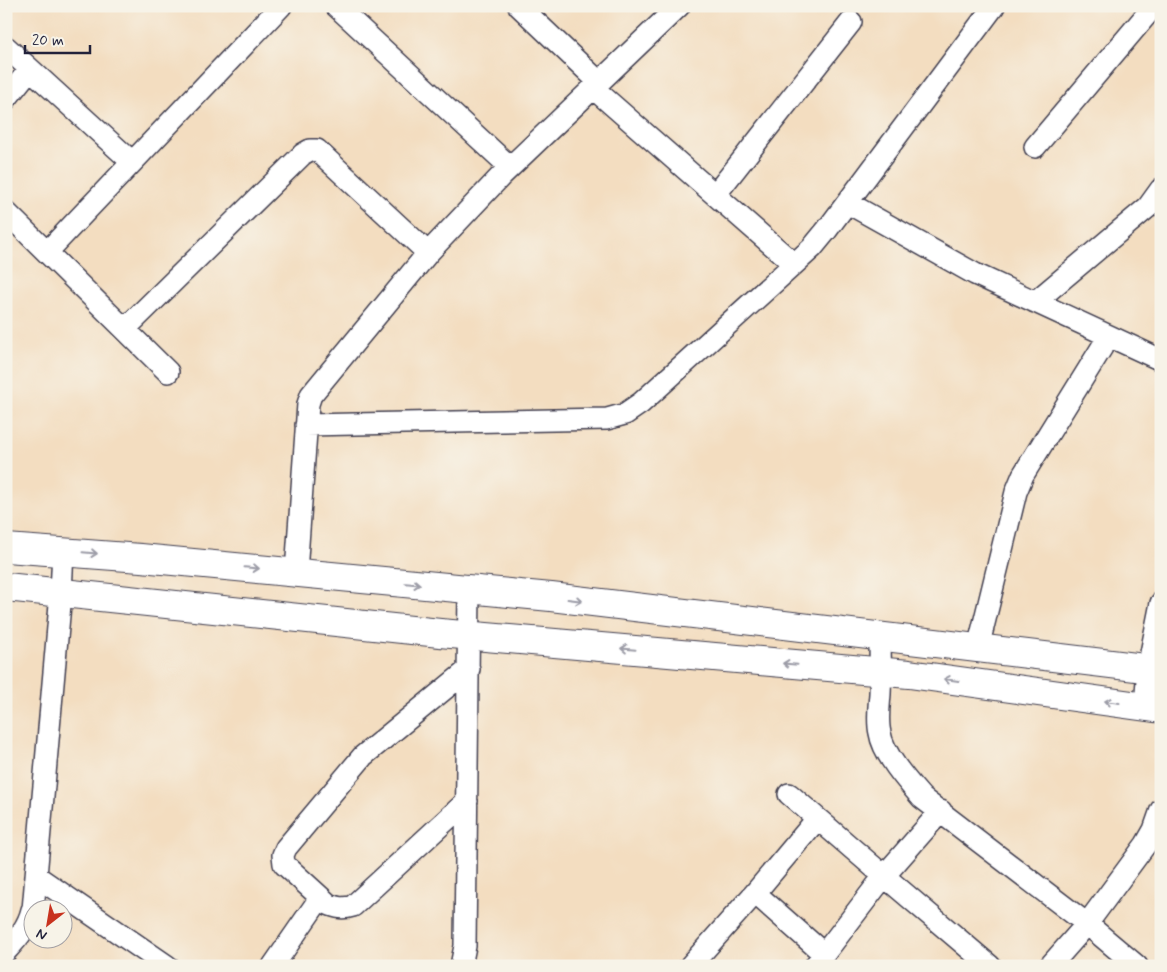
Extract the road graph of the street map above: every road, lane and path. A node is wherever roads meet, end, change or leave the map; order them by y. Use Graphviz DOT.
graph roads {
  1 [pos="281,6"];
  2 [pos="336,6"];
  3 [pos="519,6"];
  4 [pos="679,6"];
  5 [pos="994,6"];
  6 [pos="1154,6"];
  7 [pos="850,22"];
  8 [pos="6,47"];
  9 [pos="30,69"];
  10 [pos="596,85"];
  11 [pos="6,99"];
  12 [pos="1035,147"];
  13 [pos="132,162"];
  14 [pos="510,167"];
  15 [pos="1161,189"];
  16 [pos="715,195"];
  17 [pos="848,203"];
  18 [pos="6,212"];
  19 [pos="47,252"];
  20 [pos="428,253"];
  21 [pos="794,264"];
  22 [pos="1035,302"];
  23 [pos="125,330"];
  24 [pos="1109,336"];
  25 [pos="1161,360"];
  26 [pos="168,372"];
  27 [pos="306,425"];
  28 [pos="6,548"];
  29 [pos="63,551"];
  30 [pos="296,572"];
  31 [pos="6,587"];
  32 [pos="469,589"];
  33 [pos="61,593"];
  34 [pos="1161,603"];
  35 [pos="469,635"];
  36 [pos="880,636"];
  37 [pos="978,648"];
  38 [pos="468,669"];
  39 [pos="1154,669"];
  40 [pos="881,672"];
  41 [pos="1153,708"];
  42 [pos="789,794"];
  43 [pos="467,801"];
  44 [pos="1161,810"];
  45 [pos="941,811"];
  46 [pos="817,819"];
  47 [pos="1154,848"];
  48 [pos="36,876"];
  49 [pos="884,876"];
  50 [pos="755,893"];
  51 [pos="320,898"];
  52 [pos="34,900"];
  53 [pos="1086,924"];
  54 [pos="22,933"];
  55 [pos="6,950"];
  56 [pos="819,960"];
  57 [pos="168,966"];
  58 [pos="273,966"];
  59 [pos="461,966"];
  60 [pos="690,966"];
  61 [pos="990,966"];
  62 [pos="1050,966"];
  63 [pos="1137,966"];
  1 -- 13 [label="street"];
  2 -- 14 [label="street"];
  3 -- 10 [label="street"];
  4 -- 10 [label="street"];
  5 -- 17 [label="street"];
  6 -- 12 [label="street"];
  7 -- 16 [label="street"];
  8 -- 9 [label="street"];
  9 -- 11 [label="street"];
  9 -- 13 [label="street"];
  10 -- 14 [label="street"];
  10 -- 16 [label="street"];
  13 -- 19 [label="street"];
  14 -- 20 [label="street"];
  15 -- 22 [label="street"];
  16 -- 21 [label="street"];
  17 -- 21 [label="street"];
  17 -- 22 [label="street"];
  18 -- 19 [label="street"];
  19 -- 23 [label="street"];
  20 -- 23 [label="street"];
  20 -- 27 [label="street"];
  21 -- 27 [label="street"];
  22 -- 24 [label="street"];
  23 -- 26 [label="street"];
  24 -- 25 [label="street"];
  24 -- 37 [label="street"];
  27 -- 30 [label="street"];
  28 -- 29 [label="street"];
  29 -- 30 [label="street, one-way"];
  29 -- 33 [label="street"];
  30 -- 32 [label="street, one-way"];
  31 -- 33 [label="street"];
  32 -- 35 [label="street"];
  32 -- 36 [label="street, one-way"];
  33 -- 35 [label="street"];
  33 -- 48 [label="street"];
  34 -- 39 [label="street"];
  35 -- 38 [label="street"];
  40 -- 35 [label="street, one-way"];
  36 -- 37 [label="street"];
  36 -- 40 [label="street"];
  37 -- 39 [label="street"];
  38 -- 43 [label="street"];
  38 -- 51 [label="street"];
  39 -- 41 [label="street"];
  41 -- 40 [label="street, one-way"];
  40 -- 45 [label="street"];
  42 -- 46 [label="street"];
  43 -- 51 [label="street"];
  43 -- 59 [label="street"];
  44 -- 47 [label="street"];
  45 -- 49 [label="street"];
  45 -- 53 [label="street"];
  46 -- 49 [label="street"];
  46 -- 50 [label="street"];
  47 -- 53 [label="street"];
  48 -- 52 [label="street"];
  48 -- 57 [label="street"];
  49 -- 56 [label="street"];
  49 -- 61 [label="street"];
  50 -- 56 [label="street"];
  50 -- 60 [label="street"];
  51 -- 58 [label="street"];
  53 -- 62 [label="street"];
  53 -- 63 [label="street"];
  54 -- 55 [label="street"];
}
